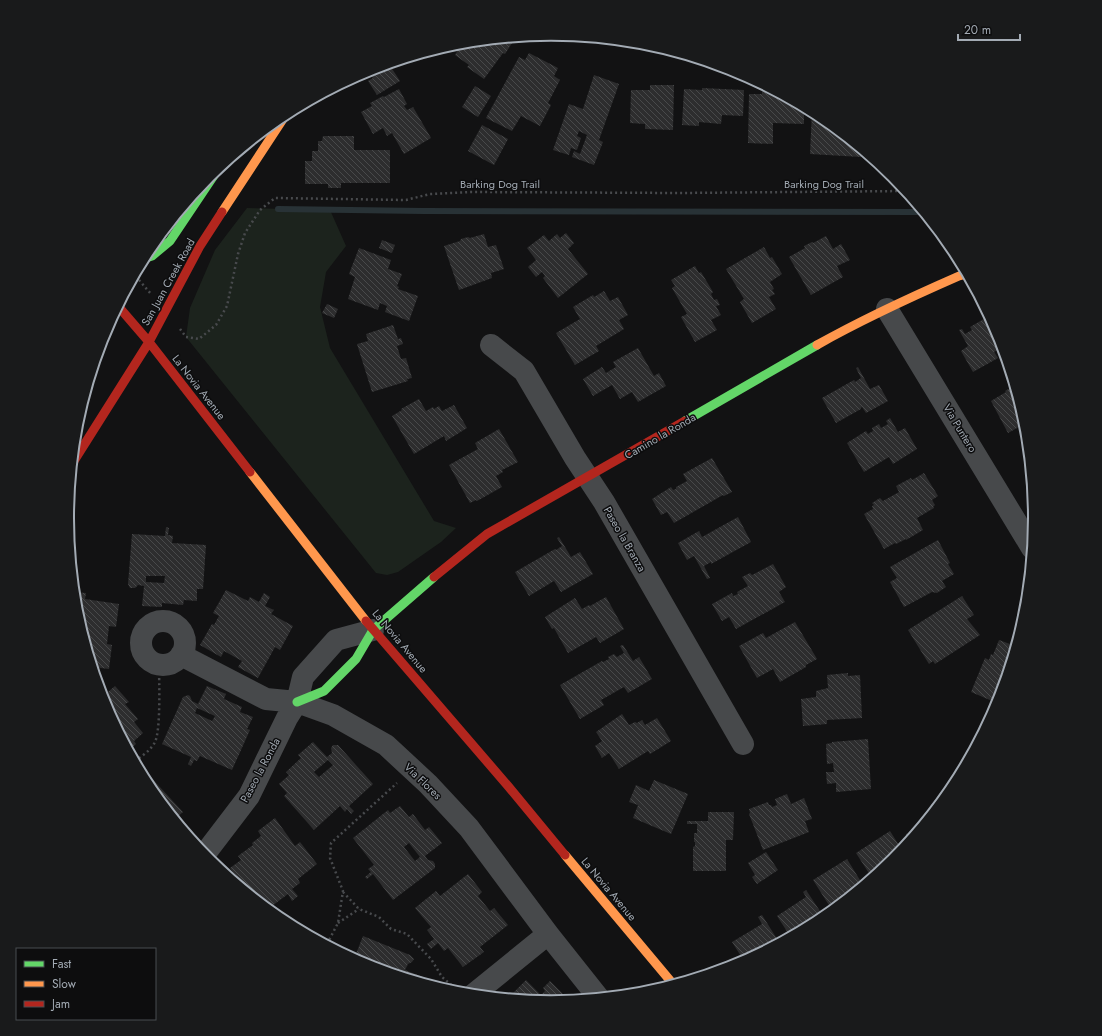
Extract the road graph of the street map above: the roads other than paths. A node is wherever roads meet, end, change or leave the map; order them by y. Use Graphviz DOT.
graph roads {
  1 [pos="278,127"];
  2 [pos="203,192"];
  3 [pos="152,256"];
  4 [pos="961,275"];
  5 [pos="886,309"];
  6 [pos="122,310"];
  7 [pos="149,342"];
  8 [pos="491,345"];
  9 [pos="78,454"];
  10 [pos="588,477"];
  11 [pos="1027,540"];
  12 [pos="373,630"];
  13 [pos="181,655"];
  14 [pos="297,702"];
  15 [pos="743,744"];
  16 [pos="208,849"];
  17 [pos="548,934"];
  18 [pos="670,980"];
  19 [pos="471,988"];
  20 [pos="595,993"];
  1 -- 7 [label="main road, San Juan Creek Road"];
  2 -- 3 [label="main road"];
  4 -- 5 [label="main road, Camino la Ronda"];
  5 -- 10 [label="main road, Camino la Ronda"];
  5 -- 11 [label="street, Via Puntero"];
  6 -- 7 [label="main road, La Novia Avenue"];
  7 -- 9 [label="main road, San Juan Creek Road"];
  7 -- 12 [label="main road, La Novia Avenue"];
  8 -- 10 [label="street, Paseo la Branza"];
  10 -- 12 [label="main road, Camino la Ronda"];
  10 -- 15 [label="street, Paseo la Branza"];
  12 -- 14 [label="street, Camino la Ronda"];
  12 -- 18 [label="main road, La Novia Avenue"];
  13 -- 13 [label="street"];
  13 -- 14 [label="street, Via Flores"];
  14 -- 16 [label="street, Paseo la Ronda"];
  14 -- 17 [label="street, Via Flores"];
  17 -- 19 [label="street"];
  17 -- 20 [label="street, Via Flores"];
}
